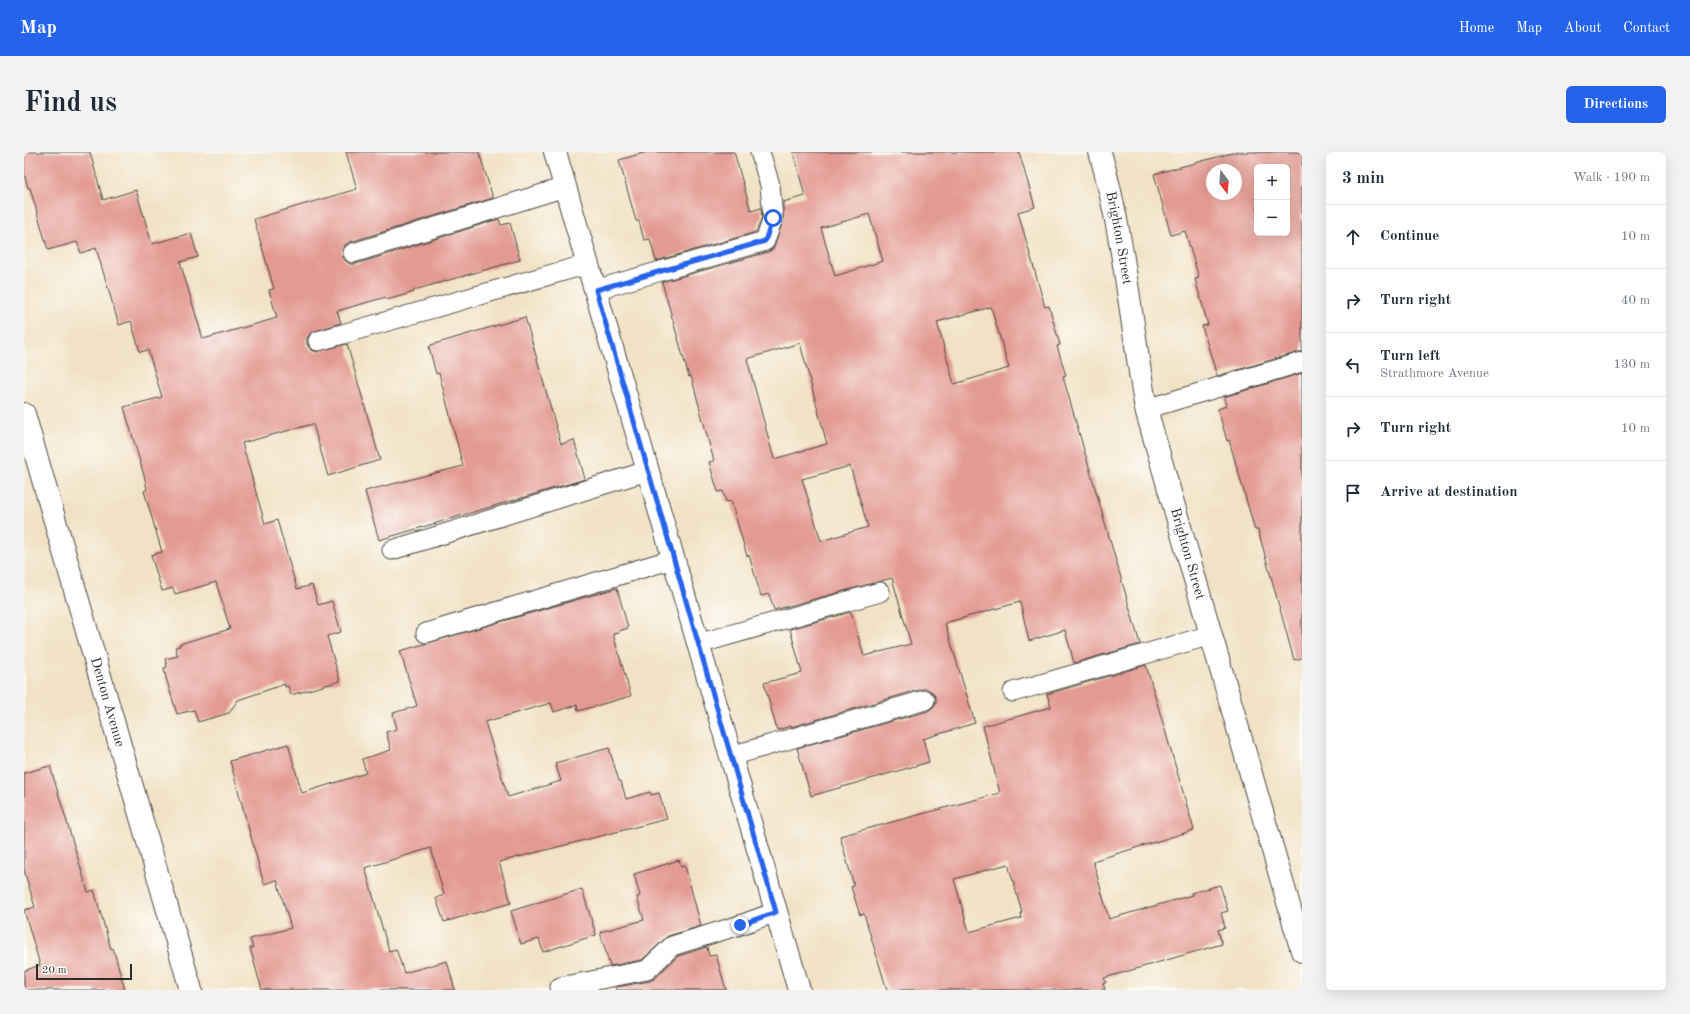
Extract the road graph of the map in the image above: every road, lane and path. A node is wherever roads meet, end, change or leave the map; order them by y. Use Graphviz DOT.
graph roads {
  1 [pos="555,152"];
  2 [pos="760,152"];
  3 [pos="1100,152"];
  4 [pos="565,187"];
  5 [pos="353,253"];
  6 [pos="588,264"];
  7 [pos="596,290"];
  8 [pos="318,342"];
  9 [pos="1302,362"];
  10 [pos="1146,408"];
  11 [pos="24,414"];
  12 [pos="647,471"];
  13 [pos="392,550"];
  14 [pos="673,560"];
  15 [pos="880,592"];
  16 [pos="426,633"];
  17 [pos="1211,635"];
  18 [pos="698,644"];
  19 [pos="1013,692"];
  20 [pos="925,700"];
  21 [pos="731,756"];
  22 [pos="776,912"];
  23 [pos="1302,951"];
  24 [pos="560,987"];
  25 [pos="191,990"];
  26 [pos="799,990"];
  1 -- 4 [label="street"];
  2 -- 7 [label="lane"];
  3 -- 10 [label="street, Brighton Street"];
  4 -- 5 [label="lane"];
  4 -- 6 [label="street"];
  6 -- 7 [label="street"];
  6 -- 8 [label="lane"];
  7 -- 12 [label="street"];
  9 -- 10 [label="lane"];
  10 -- 17 [label="street, Brighton Street"];
  11 -- 25 [label="street, Denton Avenue"];
  12 -- 13 [label="lane"];
  12 -- 14 [label="street"];
  14 -- 16 [label="lane"];
  14 -- 18 [label="street"];
  15 -- 18 [label="lane"];
  17 -- 19 [label="lane"];
  17 -- 23 [label="street, Brighton Street"];
  18 -- 21 [label="street"];
  20 -- 21 [label="lane"];
  21 -- 22 [label="street"];
  22 -- 24 [label="lane"];
  22 -- 26 [label="street"];
}
